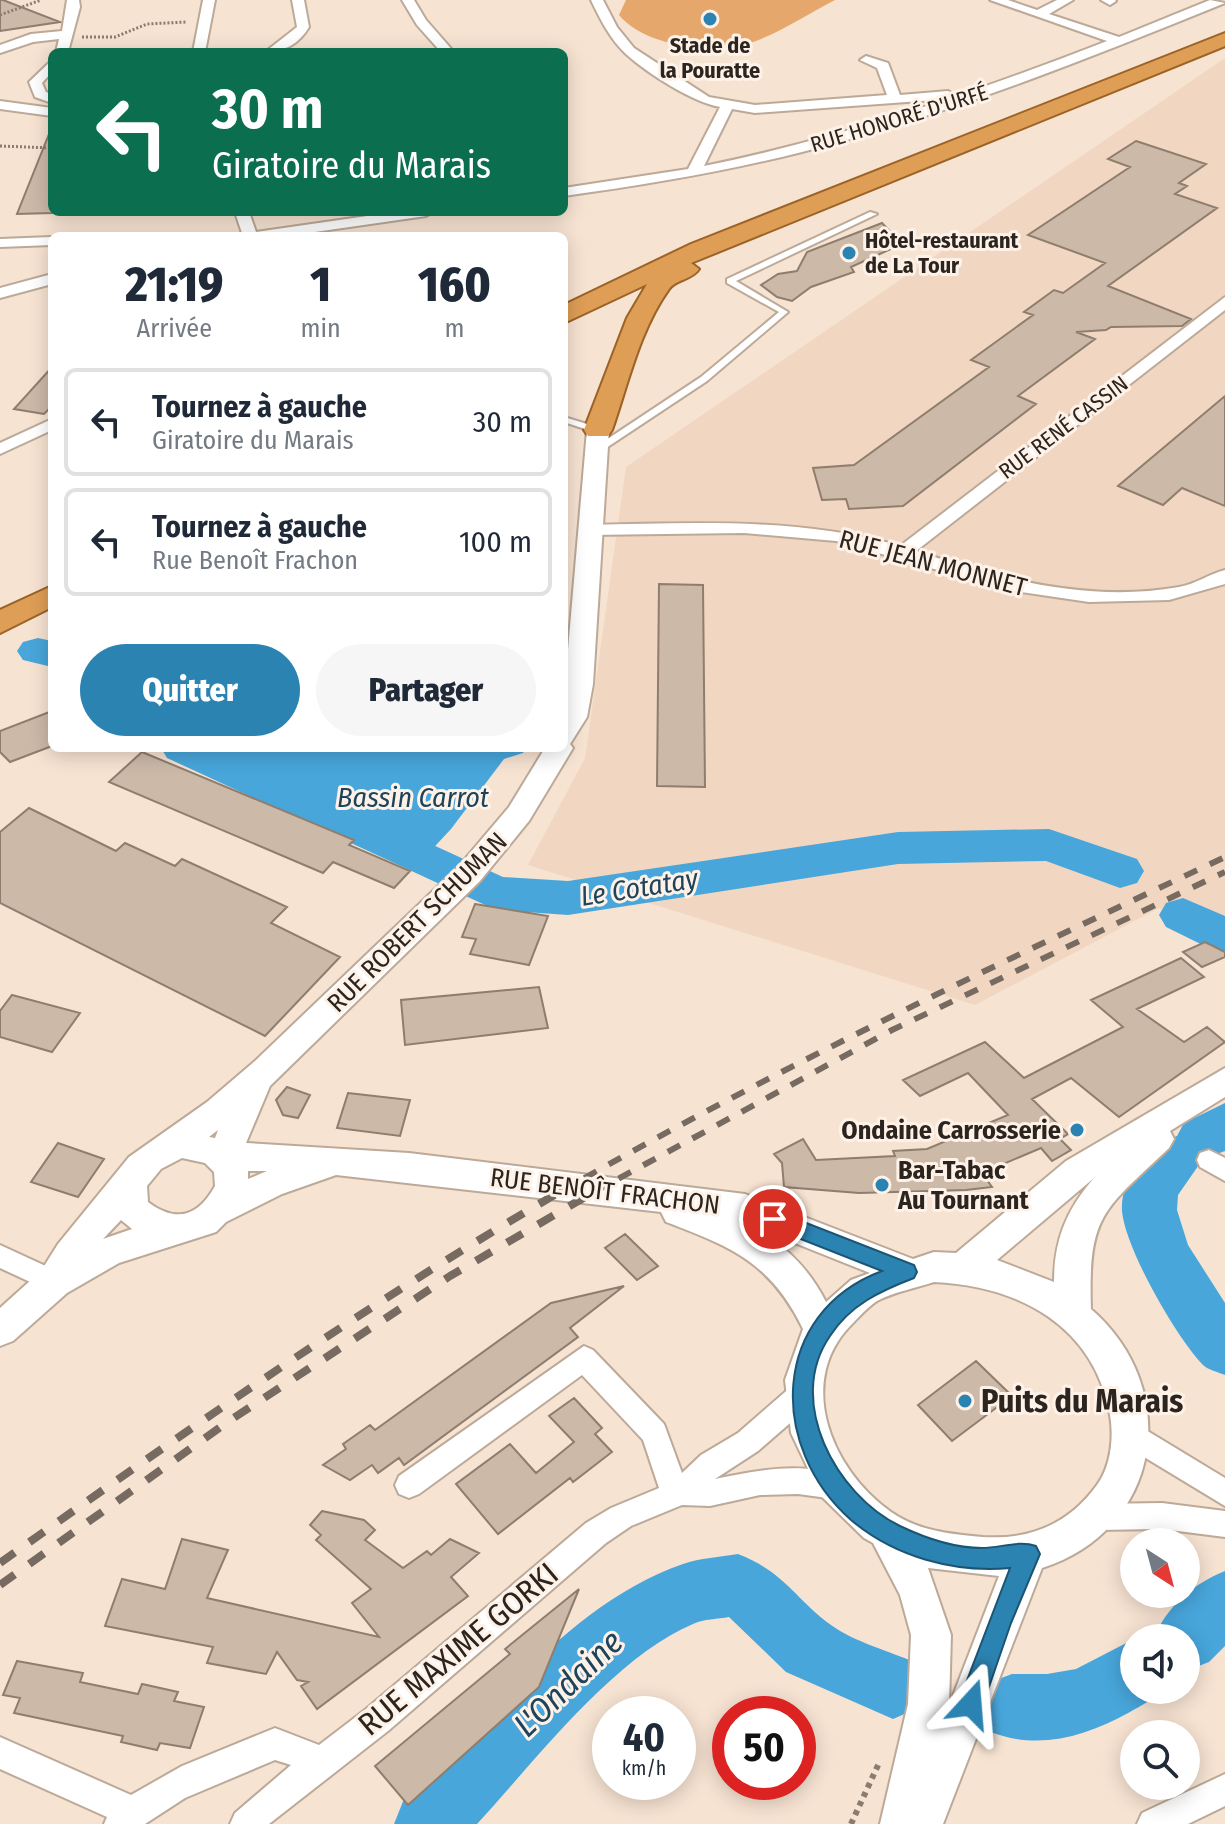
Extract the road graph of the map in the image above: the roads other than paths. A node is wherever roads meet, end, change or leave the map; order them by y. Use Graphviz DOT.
graph roads {
  1 [pos="73,0"];
  2 [pos="209,0"];
  3 [pos="298,0"];
  4 [pos="408,0"];
  5 [pos="597,0"];
  6 [pos="996,0"];
  7 [pos="1067,0"];
  8 [pos="1221,0"];
  9 [pos="1038,14"];
  10 [pos="1225,27"];
  11 [pos="64,36"];
  12 [pos="1225,39"];
  13 [pos="1119,41"];
  14 [pos="62,48"];
  15 [pos="200,48"];
  16 [pos="277,48"];
  17 [pos="444,48"];
  18 [pos="0,49"];
  19 [pos="866,60"];
  20 [pos="48,68"];
  21 [pos="48,97"];
  22 [pos="895,98"];
  23 [pos="965,98"];
  24 [pos="0,105"];
  25 [pos="727,106"];
  26 [pos="48,111"];
  27 [pos="693,173"];
  28 [pos="865,182"];
  29 [pos="568,191"];
  30 [pos="873,214"];
  31 [pos="398,216"];
  32 [pos="284,232"];
  33 [pos="48,241"];
  34 [pos="0,243"];
  35 [pos="48,280"];
  36 [pos="0,293"];
  37 [pos="568,296"];
  38 [pos="1225,302"];
  39 [pos="568,313"];
  40 [pos="568,422"];
  41 [pos="48,426"];
  42 [pos="597,440"];
  43 [pos="0,449"];
  44 [pos="588,530"];
  45 [pos="903,553"];
  46 [pos="48,576"];
  47 [pos="1225,576"];
  48 [pos="48,597"];
  49 [pos="0,602"];
  50 [pos="0,623"];
  51 [pos="568,728"];
  52 [pos="557,752"];
  53 [pos="256,1081"];
  54 [pos="1214,1089"];
  55 [pos="167,1149"];
  56 [pos="223,1157"];
  57 [pos="340,1163"];
  58 [pos="130,1183"];
  59 [pos="635,1196"];
  60 [pos="221,1210"];
  61 [pos="168,1230"];
  62 [pos="0,1256"];
  63 [pos="963,1268"];
  64 [pos="906,1272"];
  65 [pos="54,1282"];
  66 [pos="1073,1314"];
  67 [pos="822,1329"];
  68 [pos="0,1330"];
  69 [pos="802,1395"];
  70 [pos="1131,1434"];
  71 [pos="409,1485"];
  72 [pos="835,1486"];
  73 [pos="678,1493"];
  74 [pos="1225,1493"];
  75 [pos="1096,1517"];
  76 [pos="1225,1524"];
  77 [pos="888,1532"];
  78 [pos="1028,1554"];
  79 [pos="0,1753"];
  80 [pos="321,1761"];
  81 [pos="1225,1790"];
  82 [pos="127,1818"];
  83 [pos="246,1824"];
  84 [pos="902,1824"];
  85 [pos="921,1824"];
  86 [pos="1153,1824"];
  1 -- 11 [label="street"];
  2 -- 15 [label="street"];
  3 -- 16 [label="street"];
  4 -- 17 [label="street"];
  5 -- 25 [label="street"];
  6 -- 9 [label="street"];
  7 -- 9 [label="street"];
  8 -- 13 [label="street, RUE HONORÉ D'URFÉ"];
  9 -- 13 [label="street"];
  10 -- 37 [label="highway"];
  11 -- 14 [label="street"];
  11 -- 18 [label="street"];
  12 -- 28 [label="highway"];
  13 -- 23 [label="street, RUE HONORÉ D'URFÉ"];
  19 -- 22 [label="street"];
  20 -- 21 [label="street"];
  22 -- 23 [label="street"];
  22 -- 25 [label="street"];
  23 -- 27 [label="street, RUE HONORÉ D'URFÉ"];
  24 -- 26 [label="street"];
  25 -- 27 [label="street"];
  27 -- 29 [label="street, RUE HONORÉ D'URFÉ"];
  28 -- 39 [label="highway"];
  28 -- 42 [label="highway"];
  30 -- 42 [label="lane"];
  31 -- 32 [label="street"];
  33 -- 34 [label="street"];
  35 -- 36 [label="street"];
  38 -- 45 [label="street, RUE RENÉ CASSIN"];
  40 -- 42 [label="lane"];
  41 -- 43 [label="street"];
  42 -- 44 [label="main road"];
  44 -- 45 [label="street, RUE JEAN MONNET"];
  44 -- 51 [label="main road"];
  45 -- 47 [label="street, RUE JEAN MONNET"];
  46 -- 49 [label="highway"];
  48 -- 50 [label="highway"];
  52 -- 53 [label="main road, RUE ROBERT SCHUMAN"];
  53 -- 55 [label="main road, RUE ROBERT SCHUMAN"];
  53 -- 56 [label="main road, RUE ROBERT SCHUMAN"];
  54 -- 63 [label="main road"];
  54 -- 66 [label="main road"];
  55 -- 56 [label="main road"];
  55 -- 58 [label="main road"];
  56 -- 57 [label="main road, RUE BENOÎT FRACHON"];
  56 -- 60 [label="main road"];
  57 -- 59 [label="main road, RUE BENOÎT FRACHON"];
  57 -- 60 [label="main road, RUE BENOÎT FRACHON"];
  58 -- 61 [label="main road"];
  58 -- 65 [label="main road"];
  59 -- 64 [label="main road, RUE BENOÎT FRACHON"];
  59 -- 67 [label="main road"];
  60 -- 61 [label="main road"];
  61 -- 65 [label="main road"];
  62 -- 65 [label="street"];
  63 -- 64 [label="main road"];
  63 -- 66 [label="main road"];
  64 -- 67 [label="main road"];
  65 -- 68 [label="main road"];
  66 -- 70 [label="main road"];
  67 -- 69 [label="main road"];
  69 -- 72 [label="main road"];
  69 -- 73 [label="street, RUE MAXIME GORKI"];
  70 -- 74 [label="street"];
  70 -- 75 [label="main road"];
  71 -- 73 [label="street"];
  72 -- 73 [label="street, RUE MAXIME GORKI"];
  72 -- 77 [label="main road"];
  73 -- 80 [label="street, RUE MAXIME GORKI"];
  75 -- 76 [label="street"];
  75 -- 78 [label="main road"];
  77 -- 78 [label="main road"];
  77 -- 84 [label="main road"];
  78 -- 85 [label="main road"];
  79 -- 82 [label="street"];
  80 -- 82 [label="street"];
  80 -- 83 [label="street, RUE MAXIME GORKI"];
  81 -- 86 [label="street"];
}
